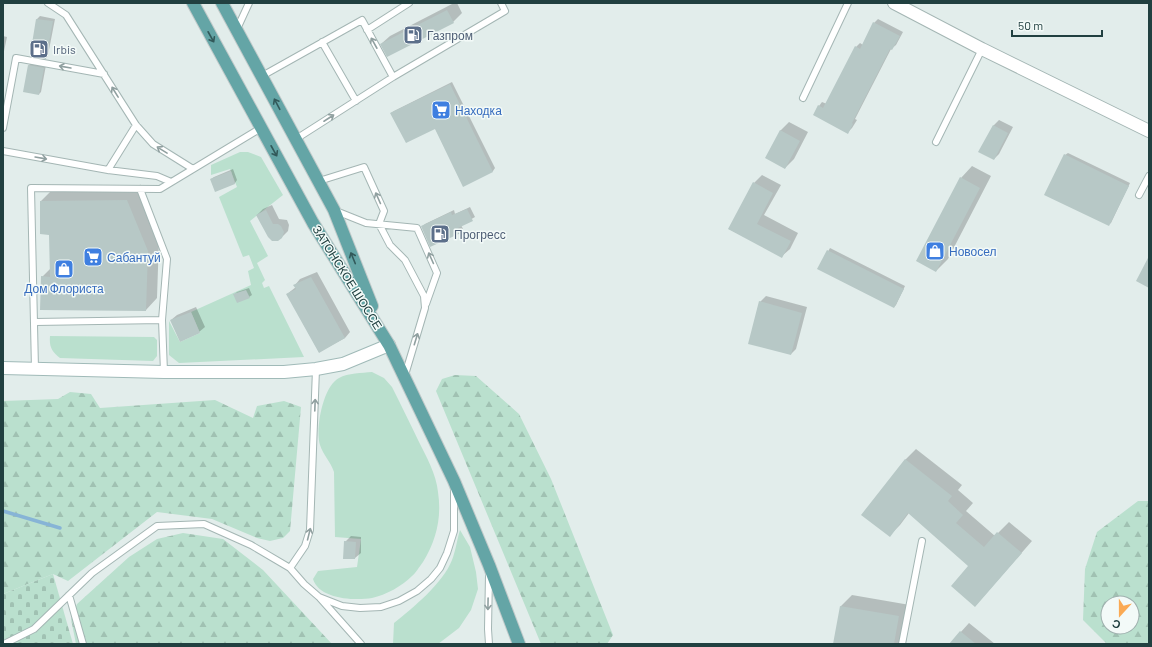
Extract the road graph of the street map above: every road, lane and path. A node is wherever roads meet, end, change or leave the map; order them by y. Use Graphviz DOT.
graph roads {
  1 [pos="48,3"];
  2 [pos="193,3"];
  3 [pos="222,3"];
  4 [pos="249,3"];
  5 [pos="409,3"];
  6 [pos="501,3"];
  7 [pos="848,3"];
  8 [pos="894,3"];
  9 [pos="236,29"];
  10 [pos="367,30"];
  11 [pos="322,42"];
  12 [pos="982,49"];
  13 [pos="104,74"];
  14 [pos="262,76"];
  15 [pos="393,77"];
  16 [pos="803,98"];
  17 [pos="356,101"];
  18 [pos="136,125"];
  19 [pos="3,128"];
  20 [pos="261,128"];
  21 [pos="1149,131"];
  22 [pos="296,140"];
  23 [pos="936,142"];
  24 [pos="3,151"];
  25 [pos="193,169"];
  26 [pos="108,170"];
  27 [pos="1149,176"];
  28 [pos="319,181"];
  29 [pos="172,182"];
  30 [pos="140,189"];
  31 [pos="1139,195"];
  32 [pos="334,210"];
  33 [pos="379,224"];
  34 [pos="425,308"];
  35 [pos="162,320"];
  36 [pos="35,322"];
  37 [pos="383,333"];
  38 [pos="390,345"];
  39 [pos="3,368"];
  40 [pos="35,368"];
  41 [pos="316,369"];
  42 [pos="164,372"];
  43 [pos="404,376"];
  44 [pos="454,481"];
  45 [pos="922,541"];
  46 [pos="489,565"];
  47 [pos="290,568"];
  48 [pos="69,595"];
  49 [pos="319,597"];
  50 [pos="4,644"];
  51 [pos="83,644"];
  52 [pos="361,644"];
  53 [pos="489,644"];
  54 [pos="519,644"];
  55 [pos="902,644"];
  1 -- 13 [label="lane"];
  2 -- 20 [label="main road, ЗАТОНСКОЕ ШОССЕ, one-way"];
  3 -- 9 [label="main road, ЗАТОНСКОЕ ШОССЕ"];
  4 -- 9 [label="lane"];
  5 -- 10 [label="lane"];
  6 -- 15 [label="lane"];
  7 -- 16 [label="lane"];
  8 -- 12 [label="main road"];
  9 -- 14 [label="main road, ЗАТОНСКОЕ ШОССЕ"];
  10 -- 11 [label="lane"];
  15 -- 10 [label="lane, one-way"];
  11 -- 14 [label="lane"];
  11 -- 17 [label="lane"];
  12 -- 21 [label="main road"];
  12 -- 23 [label="lane"];
  18 -- 13 [label="lane, one-way"];
  13 -- 19 [label="lane, one-way"];
  22 -- 14 [label="main road, ЗАТОНСКОЕ ШОССЕ, one-way"];
  15 -- 17 [label="lane"];
  22 -- 17 [label="lane, one-way"];
  25 -- 18 [label="lane, one-way"];
  18 -- 26 [label="lane"];
  20 -- 25 [label="lane"];
  20 -- 37 [label="main road, ЗАТОНСКОЕ ШОССЕ, one-way"];
  22 -- 28 [label="main road, ЗАТОНСКОЕ ШОССЕ"];
  24 -- 26 [label="lane, one-way"];
  25 -- 29 [label="lane"];
  26 -- 29 [label="lane"];
  27 -- 31 [label="lane"];
  28 -- 32 [label="main road, ЗАТОНСКОЕ ШОССЕ"];
  33 -- 28 [label="lane, one-way"];
  29 -- 30 [label="lane"];
  30 -- 35 [label="lane"];
  30 -- 36 [label="lane"];
  32 -- 33 [label="lane"];
  37 -- 32 [label="main road, ЗАТОНСКОЕ ШОССЕ, one-way"];
  33 -- 34 [label="lane"];
  34 -- 33 [label="lane, one-way"];
  43 -- 34 [label="lane, one-way"];
  35 -- 36 [label="lane"];
  35 -- 42 [label="lane"];
  36 -- 40 [label="lane"];
  37 -- 38 [label="main road"];
  38 -- 41 [label="main road"];
  38 -- 43 [label="main road"];
  39 -- 40 [label="main road"];
  40 -- 42 [label="main road"];
  41 -- 42 [label="main road"];
  47 -- 41 [label="lane, one-way"];
  43 -- 44 [label="main road"];
  44 -- 46 [label="main road"];
  44 -- 49 [label="lane"];
  45 -- 55 [label="lane"];
  46 -- 53 [label="lane, one-way"];
  46 -- 54 [label="main road"];
  47 -- 48 [label="lane"];
  47 -- 49 [label="lane"];
  48 -- 50 [label="lane"];
  48 -- 51 [label="lane"];
  49 -- 52 [label="lane"];
}
